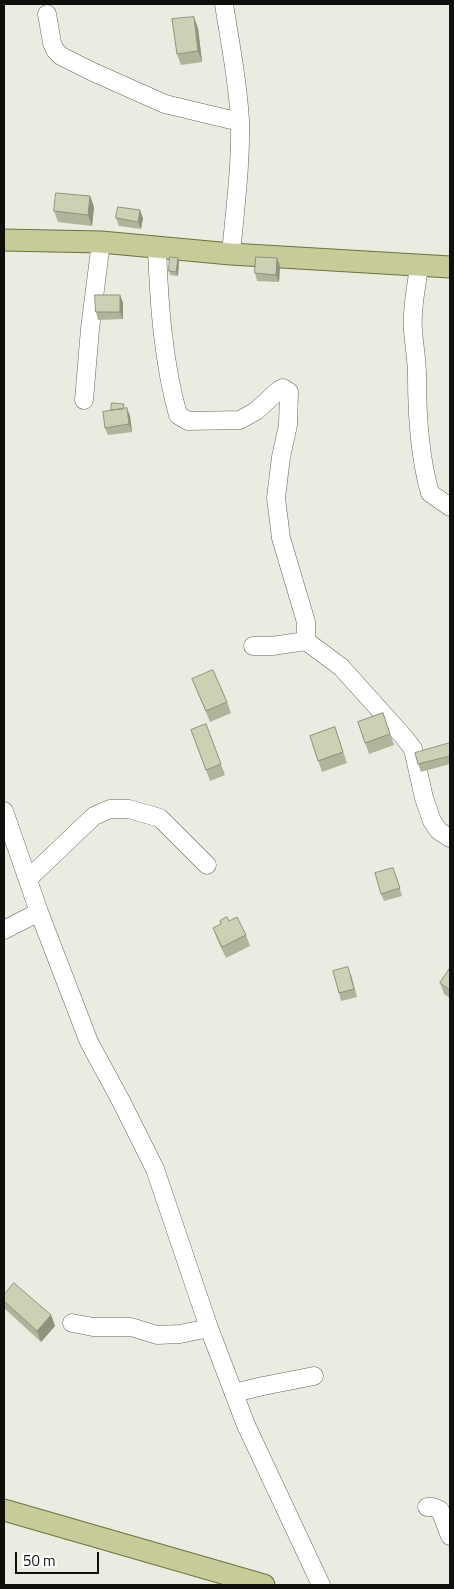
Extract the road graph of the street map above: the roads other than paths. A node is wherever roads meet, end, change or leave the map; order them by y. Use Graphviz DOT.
graph roads {
  1 [pos="224,4"];
  2 [pos="47,14"];
  3 [pos="240,122"];
  4 [pos="4,240"];
  5 [pos="101,242"];
  6 [pos="157,247"];
  7 [pos="231,254"];
  8 [pos="419,265"];
  9 [pos="450,267"];
  10 [pos="84,400"];
  11 [pos="450,507"];
  12 [pos="306,641"];
  13 [pos="254,646"];
  14 [pos="4,812"];
  15 [pos="450,838"];
  16 [pos="207,865"];
  17 [pos="28,879"];
  18 [pos="39,912"];
  19 [pos="4,930"];
  20 [pos="72,1323"];
  21 [pos="209,1328"];
  22 [pos="314,1376"];
  23 [pos="234,1393"];
  24 [pos="427,1507"];
  25 [pos="4,1510"];
  26 [pos="450,1536"];
  27 [pos="264,1585"];
  28 [pos="321,1585"];
  1 -- 3 [label="street"];
  2 -- 3 [label="street"];
  3 -- 7 [label="street"];
  4 -- 5 [label="main road"];
  5 -- 6 [label="main road"];
  5 -- 10 [label="street"];
  6 -- 7 [label="main road"];
  6 -- 12 [label="street"];
  7 -- 8 [label="main road"];
  8 -- 9 [label="main road"];
  8 -- 11 [label="street"];
  12 -- 13 [label="street"];
  12 -- 15 [label="street"];
  14 -- 17 [label="street"];
  16 -- 17 [label="street"];
  17 -- 18 [label="street"];
  18 -- 19 [label="street"];
  18 -- 21 [label="street"];
  20 -- 21 [label="street"];
  21 -- 23 [label="street"];
  22 -- 23 [label="street"];
  23 -- 28 [label="street"];
  24 -- 26 [label="street"];
  25 -- 27 [label="main road"];
}
